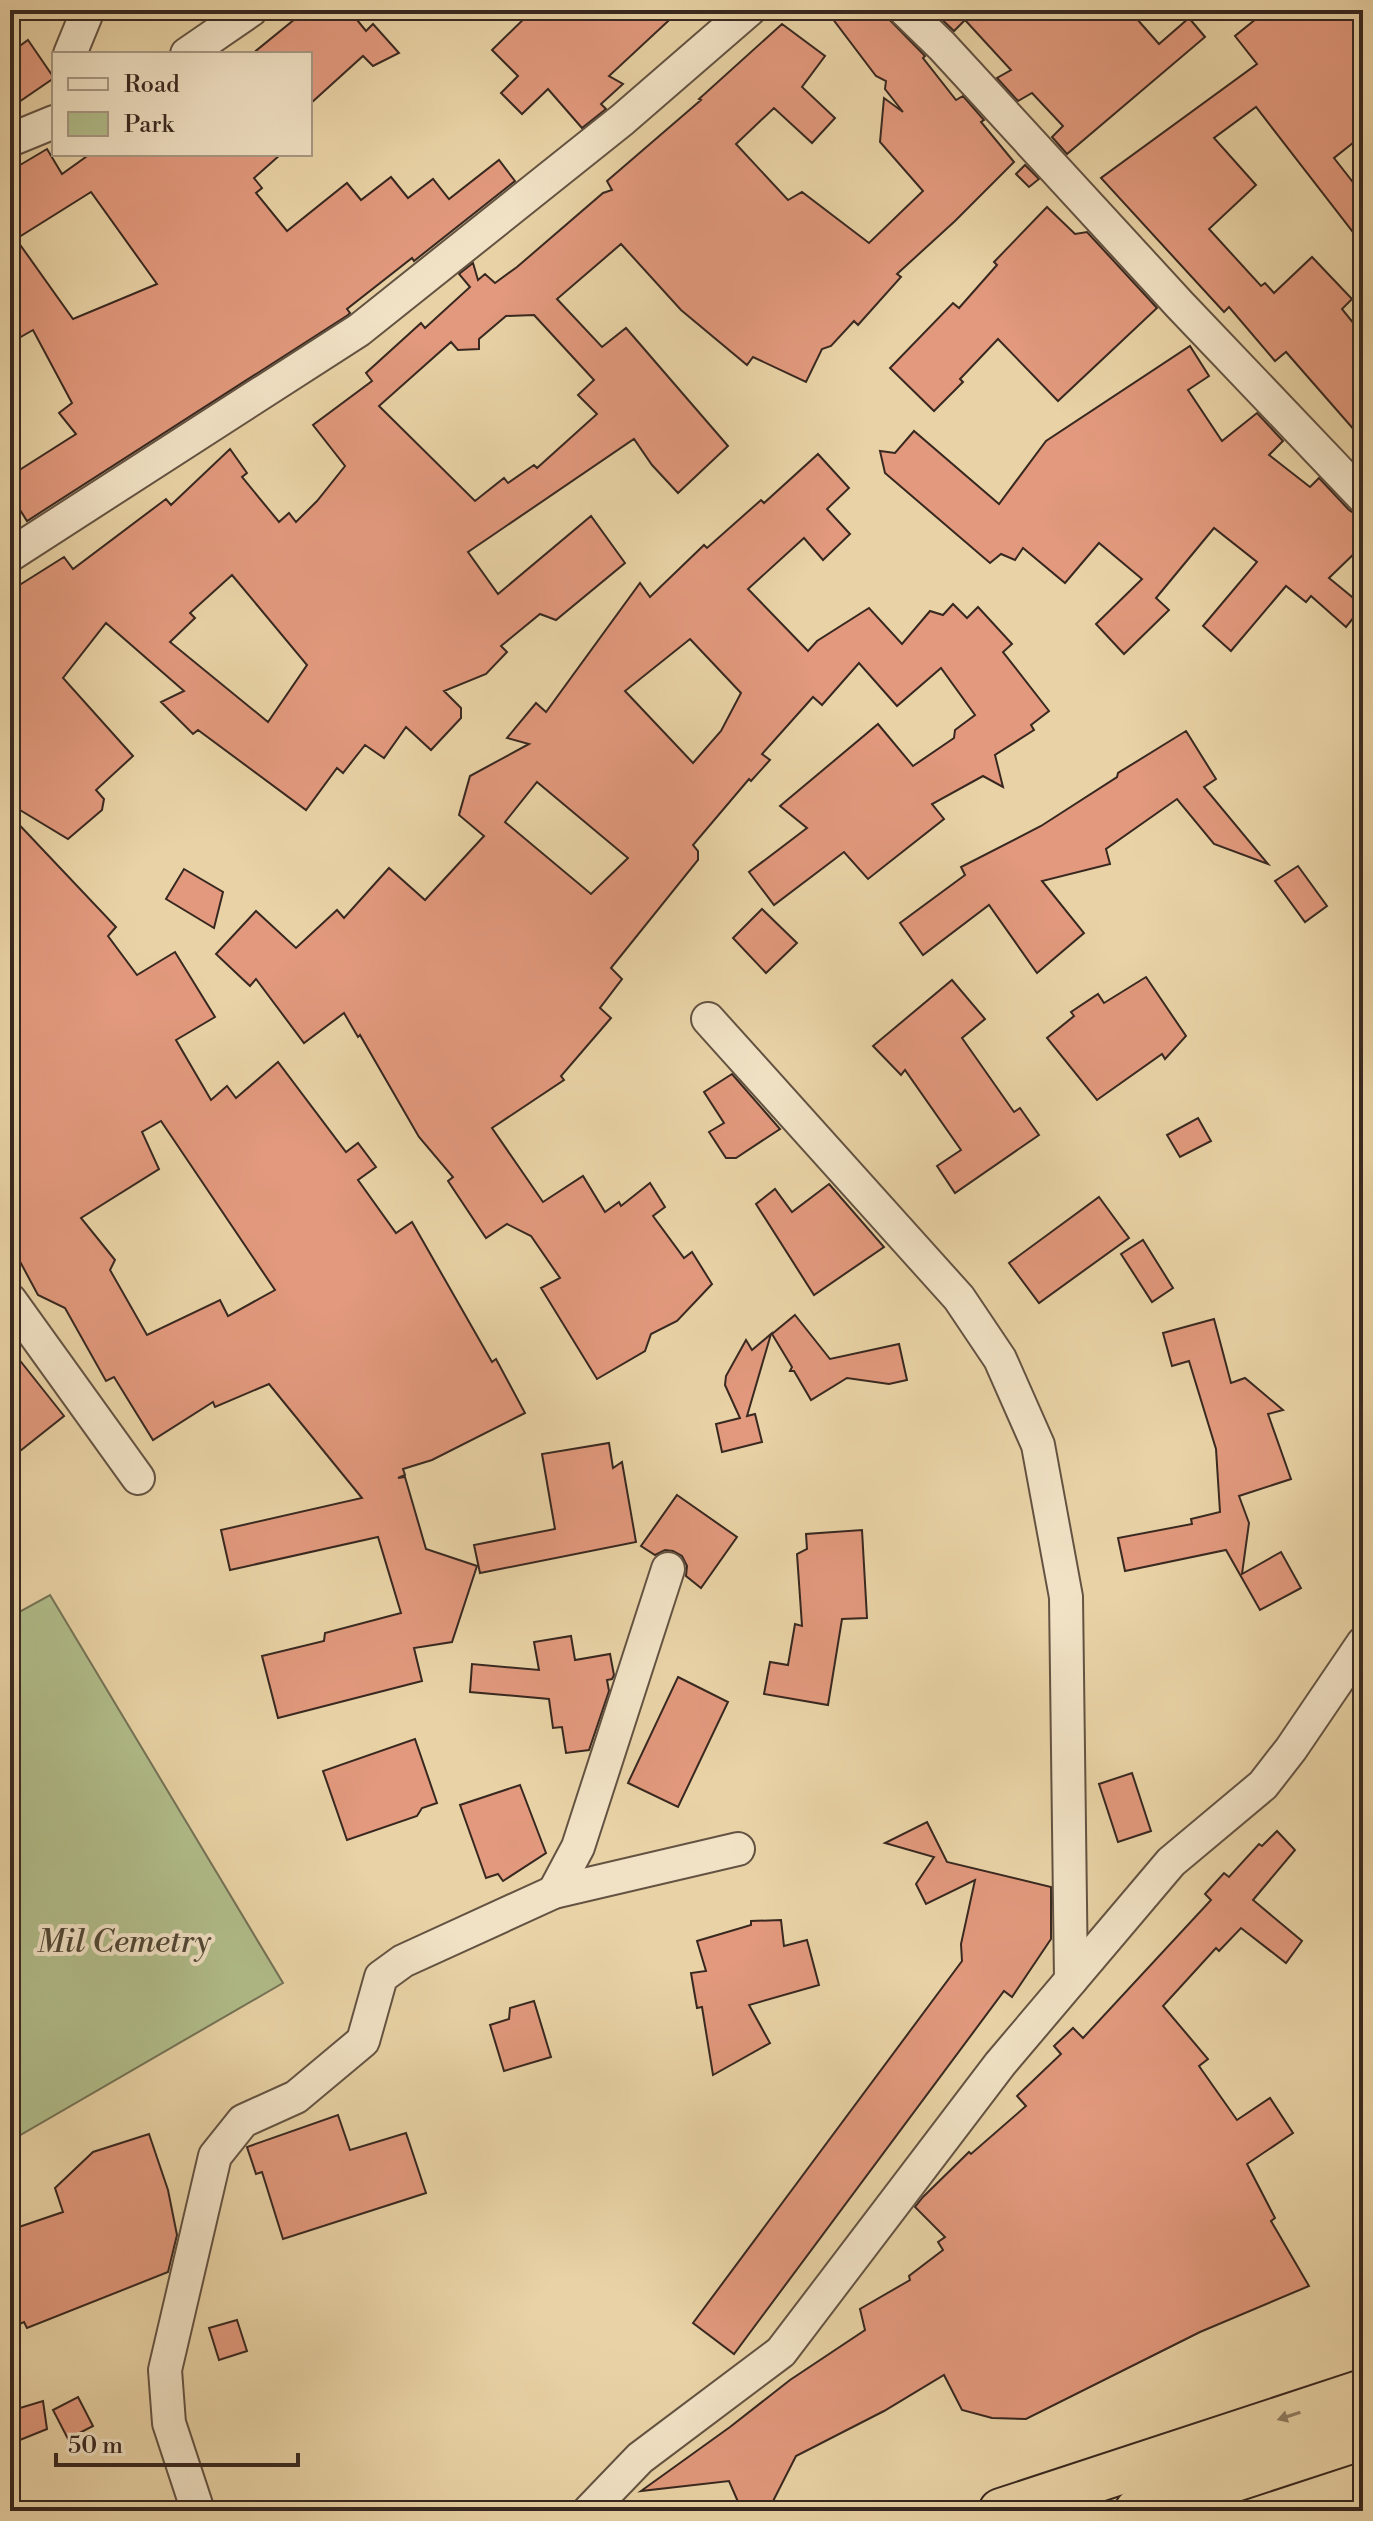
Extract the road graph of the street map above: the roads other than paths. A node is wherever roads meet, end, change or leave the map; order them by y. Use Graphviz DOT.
graph roads {
  1 [pos="88,10"];
  2 [pos="251,10"];
  3 [pos="749,10"];
  4 [pos="905,10"];
  5 [pos="71,52"];
  6 [pos="190,52"];
  7 [pos="52,123"];
  8 [pos="10,140"];
  9 [pos="1363,497"];
  10 [pos="10,555"];
  11 [pos="708,1019"];
  12 [pos="10,1300"];
  13 [pos="138,1478"];
  14 [pos="668,1569"];
  15 [pos="1363,1643"];
  16 [pos="738,1849"];
  17 [pos="554,1892"];
  18 [pos="1071,1980"];
  19 [pos="1363,2392"];
  20 [pos="1363,2437"];
  21 [pos="198,2511"];
  22 [pos="589,2511"];
  23 [pos="1001,2511"];
  24 [pos="1137,2511"];
  1 -- 5 [label="street"];
  2 -- 6 [label="street"];
  3 -- 10 [label="street"];
  4 -- 9 [label="street"];
  7 -- 8 [label="street"];
  11 -- 18 [label="street"];
  12 -- 13 [label="street"];
  14 -- 17 [label="street"];
  15 -- 18 [label="street"];
  16 -- 17 [label="street"];
  17 -- 21 [label="street"];
  18 -- 22 [label="street"];
  19 -- 23 [label="highway, one-way"];
  20 -- 24 [label="highway"];
}
